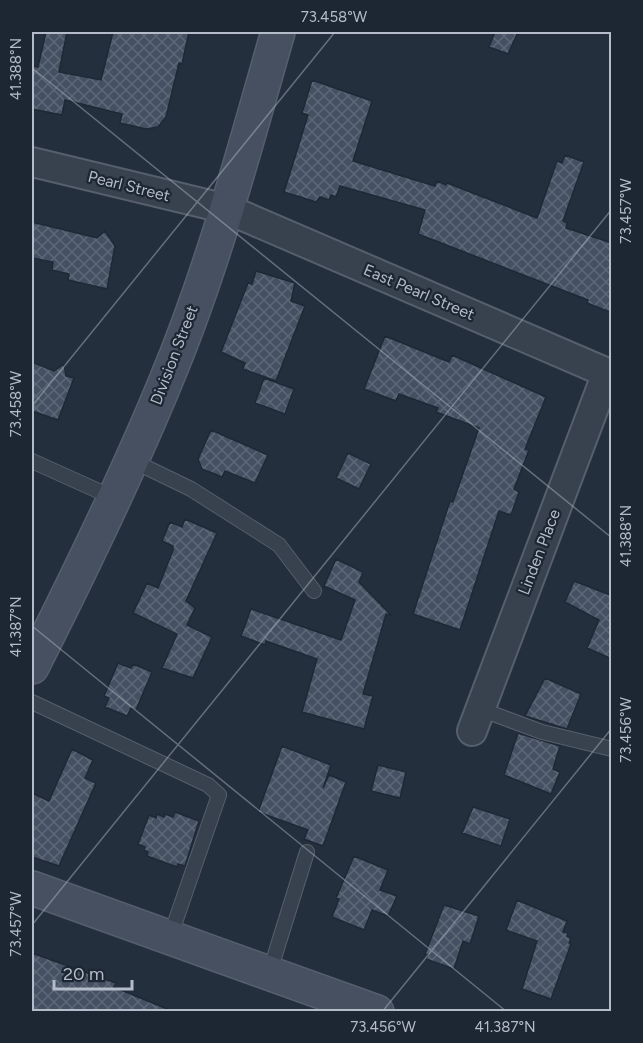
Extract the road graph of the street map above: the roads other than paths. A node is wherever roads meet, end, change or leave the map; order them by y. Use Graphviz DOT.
graph roads {
  1 [pos="278,32"];
  2 [pos="32,162"];
  3 [pos="228,209"];
  4 [pos="609,374"];
  5 [pos="131,460"];
  6 [pos="32,461"];
  7 [pos="114,498"];
  8 [pos="314,591"];
  9 [pos="32,666"];
  10 [pos="32,702"];
  11 [pos="476,720"];
  12 [pos="612,749"];
  13 [pos="307,852"];
  14 [pos="32,888"];
  15 [pos="170,938"];
  16 [pos="269,974"];
  17 [pos="377,1011"];
  1 -- 3 [label="street, Division Street"];
  2 -- 3 [label="street, Pearl Street"];
  3 -- 4 [label="street, East Pearl Street"];
  3 -- 5 [label="street, Division Street"];
  4 -- 11 [label="street, Linden Place"];
  5 -- 7 [label="street, Division Street"];
  5 -- 8 [label="lane"];
  6 -- 7 [label="lane"];
  7 -- 9 [label="street, Division Street"];
  10 -- 15 [label="lane"];
  11 -- 12 [label="lane"];
  13 -- 16 [label="lane"];
  14 -- 15 [label="street"];
  15 -- 16 [label="street"];
  16 -- 17 [label="street"];
}
